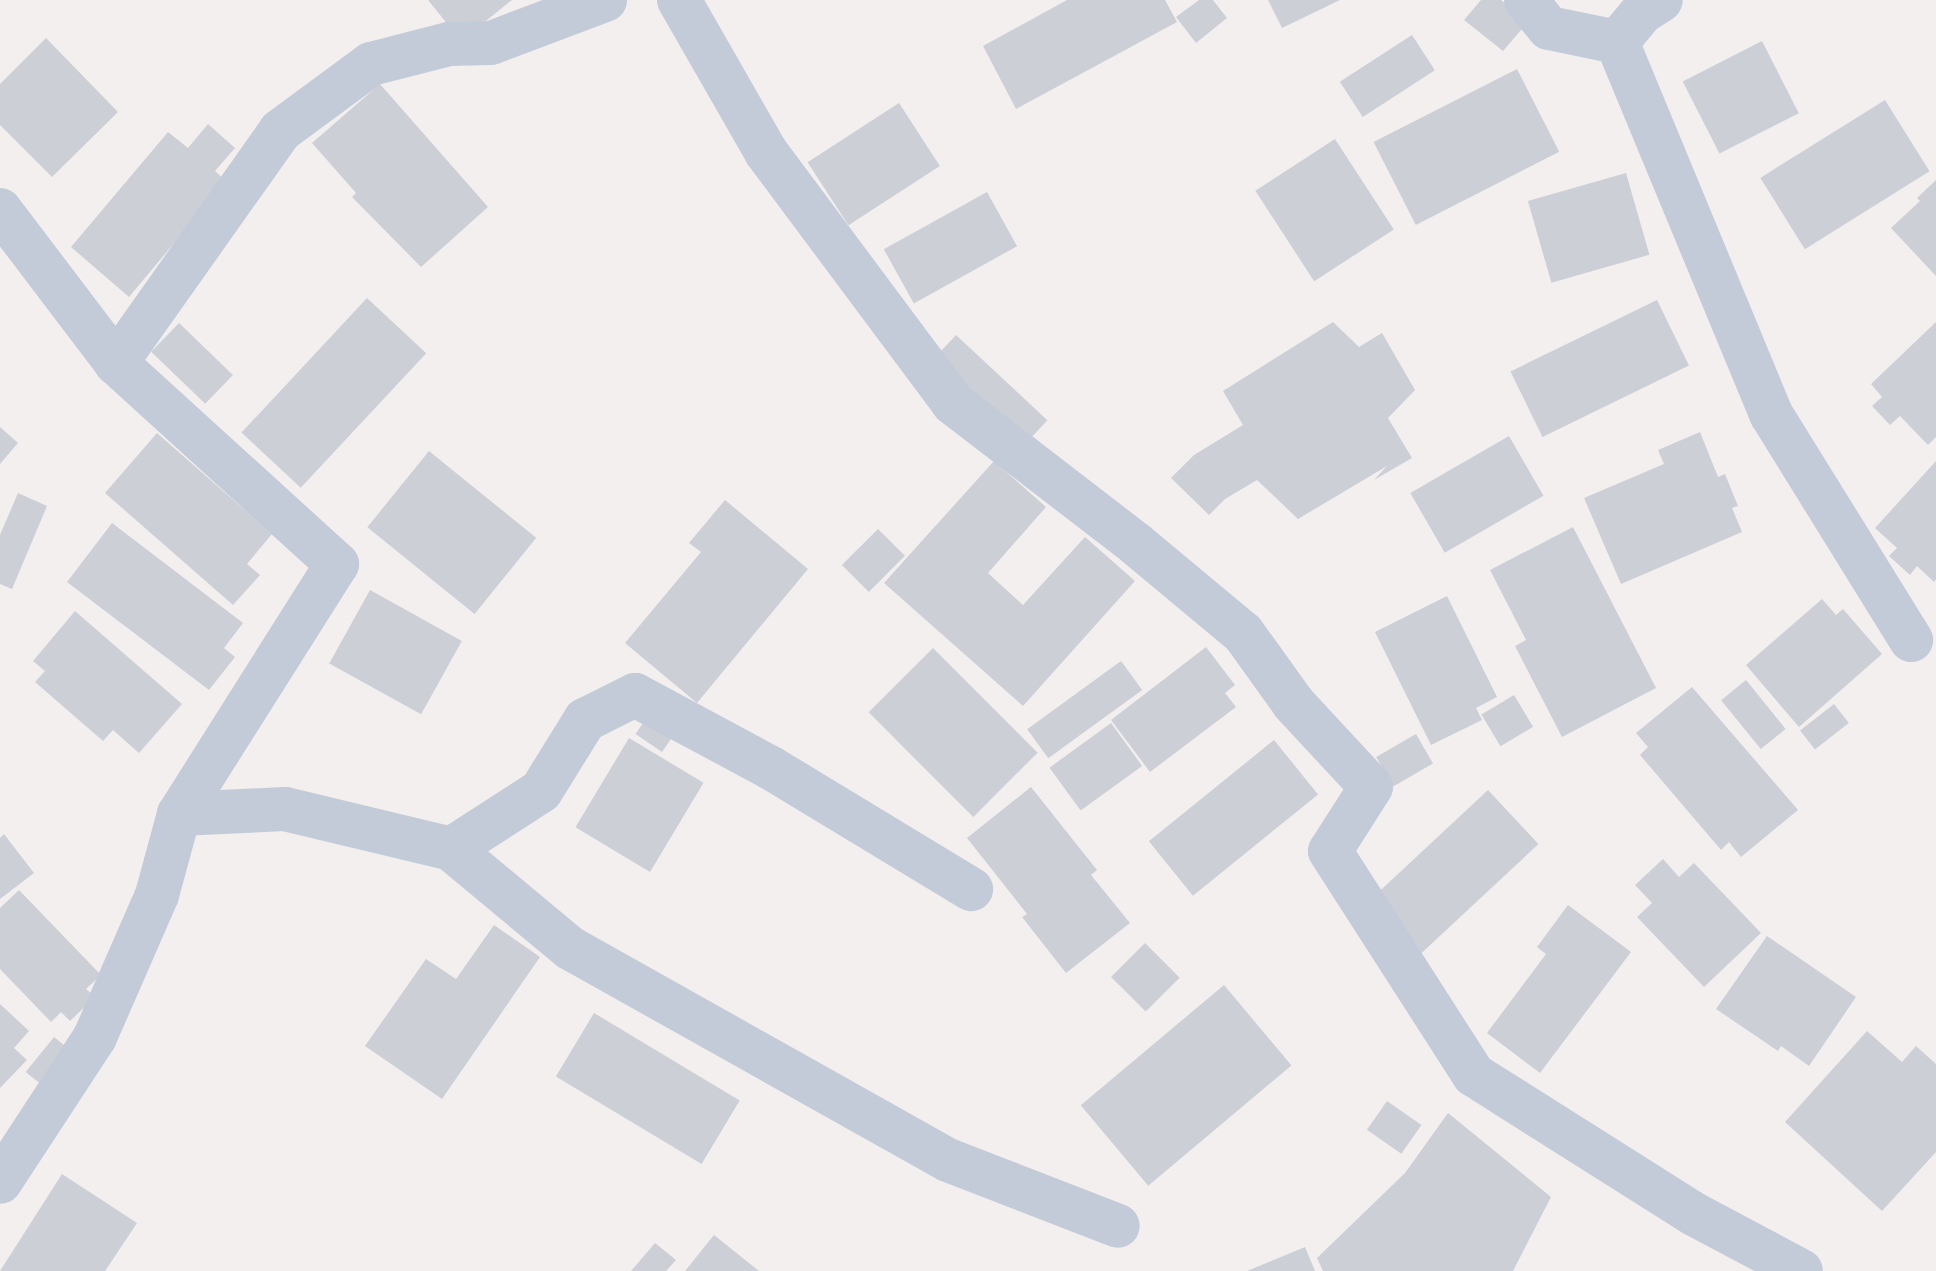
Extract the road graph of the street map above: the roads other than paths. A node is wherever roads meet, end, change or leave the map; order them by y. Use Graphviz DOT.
graph roads {
  1 [pos="605,0"];
  2 [pos="679,0"];
  3 [pos="1526,0"];
  4 [pos="1661,0"];
  5 [pos="1617,42"];
  6 [pos="0,210"];
  7 [pos="116,363"];
  8 [pos="1911,640"];
  9 [pos="179,814"];
  10 [pos="451,849"];
  11 [pos="971,889"];
  12 [pos="0,1182"];
  13 [pos="1118,1226"];
  14 [pos="1801,1271"];
  1 -- 7 [label="street"];
  2 -- 14 [label="street"];
  3 -- 5 [label="street"];
  4 -- 5 [label="street"];
  5 -- 8 [label="street"];
  6 -- 7 [label="street"];
  7 -- 9 [label="street"];
  9 -- 10 [label="street"];
  9 -- 12 [label="street"];
  10 -- 11 [label="street"];
  10 -- 13 [label="street"];
}
